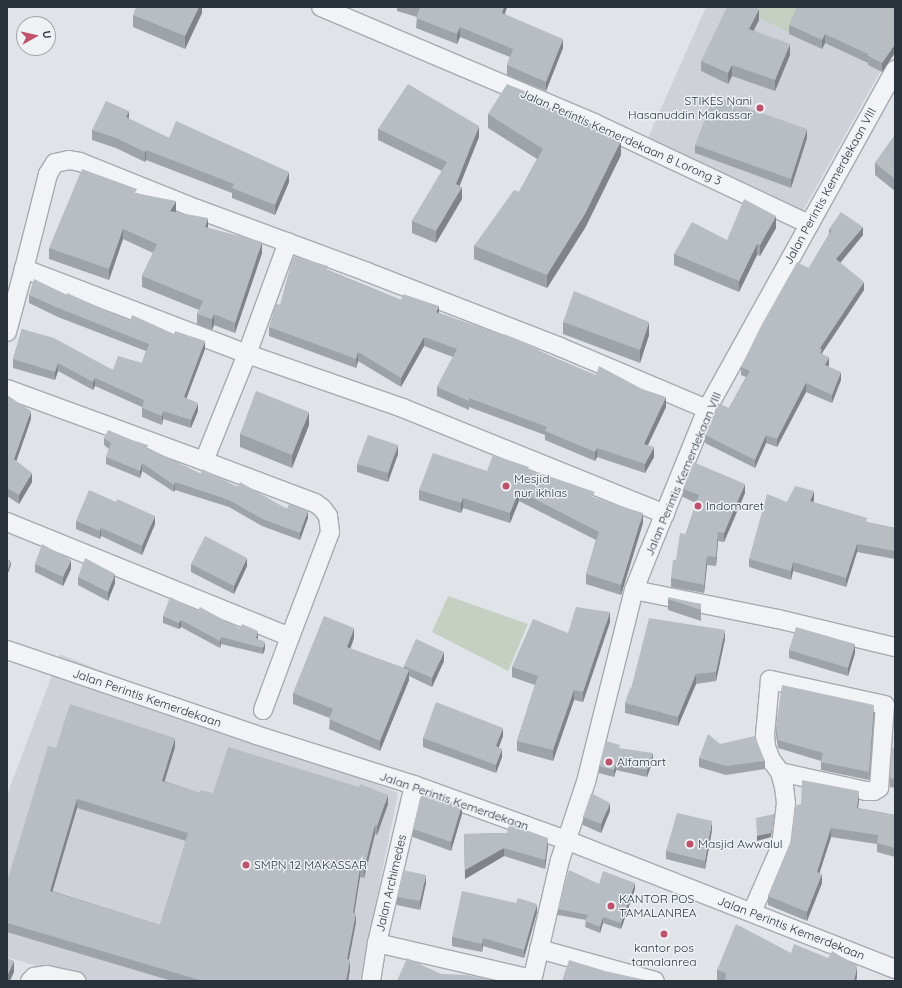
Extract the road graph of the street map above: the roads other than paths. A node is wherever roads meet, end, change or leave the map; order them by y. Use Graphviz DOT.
graph roads {
  1 [pos="321,7"];
  2 [pos="895,70"];
  3 [pos="809,224"];
  4 [pos="288,242"];
  5 [pos="24,269"];
  6 [pos="7,332"];
  7 [pos="246,354"];
  8 [pos="7,389"];
  9 [pos="707,409"];
  10 [pos="204,461"];
  11 [pos="666,514"];
  12 [pos="7,522"];
  13 [pos="634,590"];
  14 [pos="290,637"];
  15 [pos="895,647"];
  16 [pos="7,650"];
  17 [pos="263,710"];
  18 [pos="780,772"];
  19 [pos="414,785"];
  20 [pos="566,840"];
  21 [pos="752,912"];
  22 [pos="377,943"];
  23 [pos="539,949"];
  24 [pos="895,969"];
  25 [pos="532,980"];
  26 [pos="30,981"];
  27 [pos="76,981"];
  28 [pos="371,981"];
  29 [pos="655,981"];
  1 -- 3 [label="street, Jalan Perintis Kemerdekaan 8 Lorong 3"];
  2 -- 3 [label="street, Jalan Perintis Kemerdekaan VIII"];
  3 -- 9 [label="street, Jalan Perintis Kemerdekaan VIII"];
  4 -- 5 [label="street"];
  4 -- 7 [label="street"];
  4 -- 9 [label="street"];
  5 -- 6 [label="street"];
  5 -- 7 [label="street"];
  7 -- 10 [label="street"];
  7 -- 11 [label="street"];
  8 -- 10 [label="street"];
  9 -- 11 [label="street, Jalan Perintis Kemerdekaan VIII"];
  10 -- 14 [label="street"];
  11 -- 13 [label="street, Jalan Perintis Kemerdekaan VIII"];
  12 -- 14 [label="street"];
  13 -- 15 [label="street"];
  13 -- 20 [label="street, Jalan Perintis Kemerdekaan VIII"];
  14 -- 17 [label="street"];
  16 -- 19 [label="street, Jalan Perintis Kemerdekaan"];
  18 -- 18 [label="street"];
  18 -- 21 [label="street"];
  19 -- 20 [label="street, Jalan Perintis Kemerdekaan"];
  19 -- 22 [label="street, Jalan Archimedes"];
  20 -- 21 [label="street, Jalan Perintis Kemerdekaan"];
  20 -- 23 [label="street, Jalan Perintis Kemerdekaan VIII"];
  21 -- 24 [label="street, Jalan Perintis Kemerdekaan"];
  22 -- 25 [label="street"];
  22 -- 28 [label="street, Jalan Archimedes"];
  23 -- 25 [label="street, Jalan Perintis Kemerdekaan VIII"];
  23 -- 29 [label="street"];
  26 -- 27 [label="street"];
}
